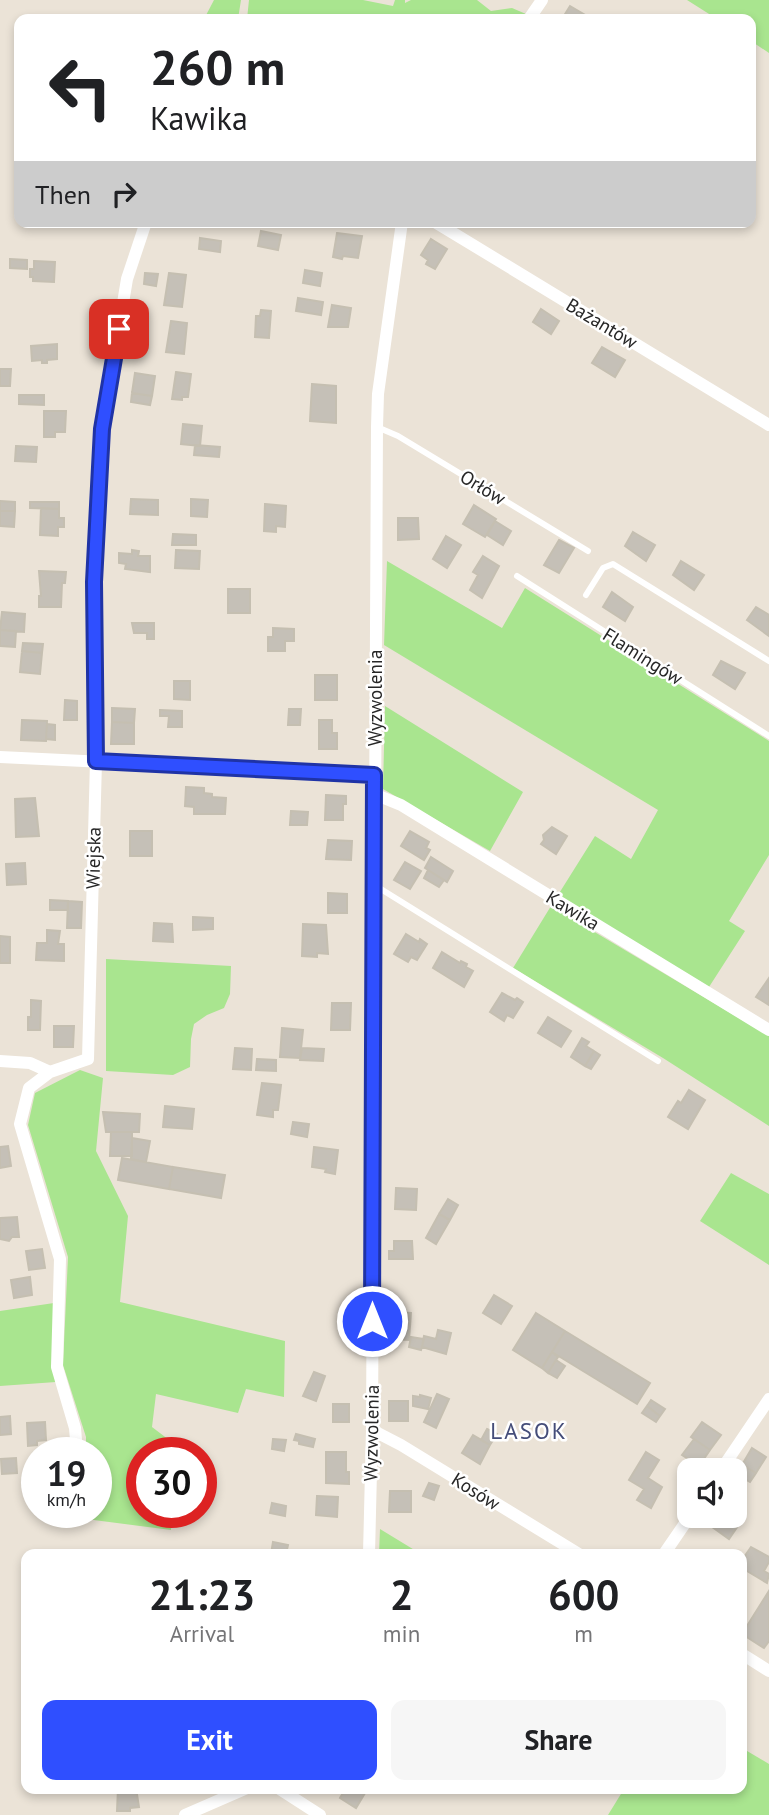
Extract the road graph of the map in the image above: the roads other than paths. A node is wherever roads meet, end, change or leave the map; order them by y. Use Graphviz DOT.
graph roads {
  1 [pos="144,228"];
  2 [pos="401,228"];
  3 [pos="445,228"];
  4 [pos="769,425"];
  5 [pos="377,427"];
  6 [pos="588,551"];
  7 [pos="517,576"];
  8 [pos="586,595"];
  9 [pos="769,661"];
  10 [pos="769,736"];
  11 [pos="0,757"];
  12 [pos="96,761"];
  13 [pos="374,775"];
  14 [pos="374,794"];
  15 [pos="374,885"];
  16 [pos="769,1030"];
  17 [pos="658,1060"];
  18 [pos="0,1061"];
  19 [pos="50,1072"];
  20 [pos="769,1399"];
  21 [pos="372,1430"];
  22 [pos="76,1437"];
  23 [pos="729,1458"];
  24 [pos="682,1528"];
  25 [pos="369,1549"];
  26 [pos="571,1549"];
  27 [pos="667,1549"];
  28 [pos="747,1657"];
  29 [pos="769,1671"];
  30 [pos="233,1794"];
  31 [pos="287,1794"];
  32 [pos="185,1815"];
  33 [pos="320,1815"];
  1 -- 12 [label="street, Wiejska"];
  2 -- 5 [label="street, Wyzwolenia"];
  3 -- 4 [label="street, Bażantów"];
  5 -- 6 [label="lane, Orłów"];
  5 -- 13 [label="street, Wyzwolenia"];
  7 -- 10 [label="lane, Flamingów"];
  8 -- 9 [label="lane"];
  11 -- 12 [label="street"];
  12 -- 13 [label="street"];
  12 -- 19 [label="street, Wiejska"];
  13 -- 14 [label="street, Wyzwolenia"];
  14 -- 15 [label="street, Wyzwolenia"];
  14 -- 16 [label="street, Kawika"];
  15 -- 17 [label="lane"];
  15 -- 21 [label="street, Wyzwolenia"];
  18 -- 19 [label="street"];
  19 -- 22 [label="street, Wiejska"];
  20 -- 23 [label="street"];
  21 -- 25 [label="street, Wyzwolenia"];
  21 -- 26 [label="street, Kosów"];
  24 -- 27 [label="street"];
  28 -- 29 [label="street"];
  30 -- 32 [label="street"];
  31 -- 33 [label="street"];
}
